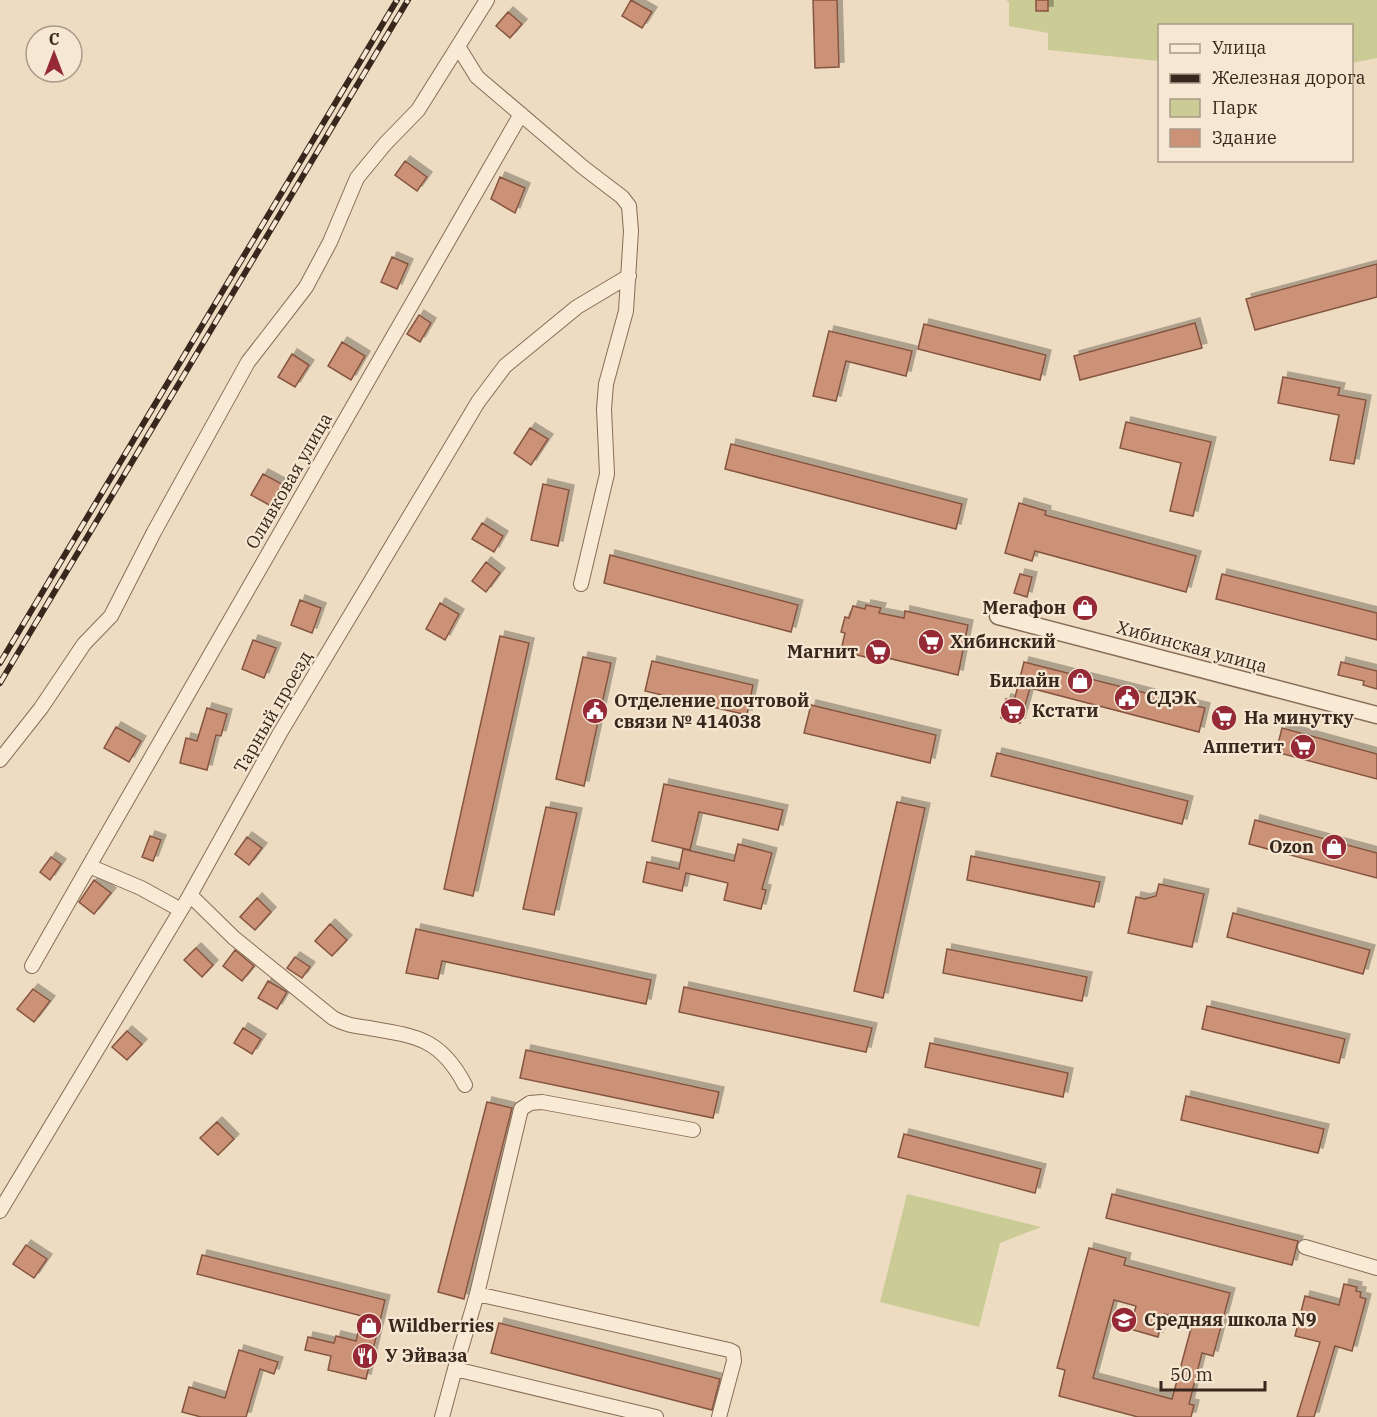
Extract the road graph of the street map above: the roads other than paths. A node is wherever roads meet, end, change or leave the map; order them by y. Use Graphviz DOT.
graph roads {
  1 [pos="487,0"];
  2 [pos="459,48"];
  3 [pos="521,114"];
  4 [pos="629,276"];
  5 [pos="581,584"];
  6 [pos="998,616"];
  7 [pos="1377,715"];
  8 [pos="0,760"];
  9 [pos="89,866"];
  10 [pos="190,895"];
  11 [pos="180,910"];
  12 [pos="32,966"];
  13 [pos="465,1085"];
  14 [pos="693,1130"];
  15 [pos="0,1211"];
  16 [pos="1305,1246"];
  17 [pos="1377,1268"];
  18 [pos="477,1294"];
  19 [pos="455,1369"];
  20 [pos="442,1417"];
  21 [pos="656,1417"];
  22 [pos="719,1417"];
  1 -- 2 [label="street"];
  2 -- 3 [label="street"];
  2 -- 8 [label="street"];
  3 -- 4 [label="street"];
  3 -- 9 [label="street, Оливковая улица"];
  4 -- 5 [label="street"];
  4 -- 10 [label="street, Тарный проезд"];
  6 -- 7 [label="street, Хибинская улица"];
  9 -- 11 [label="street"];
  9 -- 12 [label="street, Оливковая улица"];
  10 -- 11 [label="street, Тарный проезд"];
  10 -- 13 [label="street"];
  11 -- 15 [label="street, Тарный проезд"];
  14 -- 18 [label="street"];
  16 -- 17 [label="street"];
  18 -- 19 [label="street"];
  18 -- 22 [label="street"];
  19 -- 20 [label="street"];
  19 -- 21 [label="street"];
}
